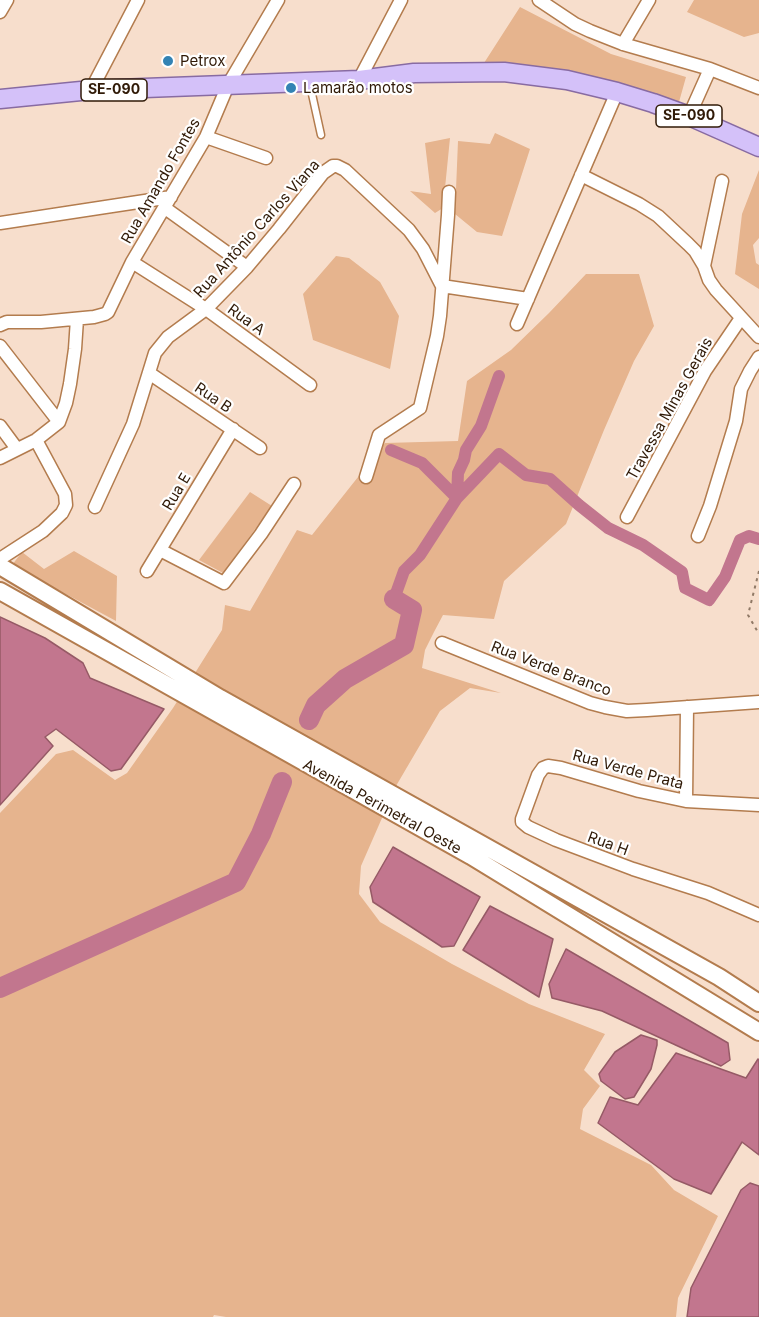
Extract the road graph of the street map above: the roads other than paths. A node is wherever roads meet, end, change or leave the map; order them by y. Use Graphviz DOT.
graph roads {
  1 [pos="7,0"];
  2 [pos="138,0"];
  3 [pos="278,0"];
  4 [pos="401,0"];
  5 [pos="539,0"];
  6 [pos="649,0"];
  7 [pos="0,12"];
  8 [pos="623,44"];
  9 [pos="710,69"];
  10 [pos="359,80"];
  11 [pos="309,81"];
  12 [pos="228,85"];
  13 [pos="759,88"];
  14 [pos="90,90"];
  15 [pos="617,92"];
  16 [pos="0,99"];
  17 [pos="689,116"];
  18 [pos="321,135"];
  19 [pos="206,137"];
  20 [pos="759,147"];
  21 [pos="266,158"];
  22 [pos="581,175"];
  23 [pos="722,181"];
  24 [pos="449,192"];
  25 [pos="168,202"];
  26 [pos="0,223"];
  27 [pos="132,262"];
  28 [pos="704,266"];
  29 [pos="247,267"];
  30 [pos="442,286"];
  31 [pos="528,299"];
  32 [pos="207,309"];
  33 [pos="741,318"];
  34 [pos="77,319"];
  35 [pos="517,324"];
  36 [pos="0,325"];
  37 [pos="759,337"];
  38 [pos="0,346"];
  39 [pos="759,357"];
  40 [pos="149,373"];
  41 [pos="310,385"];
  42 [pos="59,422"];
  43 [pos="0,426"];
  44 [pos="233,429"];
  45 [pos="36,440"];
  46 [pos="260,448"];
  47 [pos="17,449"];
  48 [pos="0,458"];
  49 [pos="366,477"];
  50 [pos="294,484"];
  51 [pos="95,507"];
  52 [pos="627,517"];
  53 [pos="698,536"];
  54 [pos="160,550"];
  55 [pos="0,559"];
  56 [pos="0,566"];
  57 [pos="147,571"];
  58 [pos="0,591"];
  59 [pos="442,643"];
  60 [pos="759,702"];
  61 [pos="687,707"];
  62 [pos="561,768"];
  63 [pos="686,801"];
  64 [pos="759,805"];
  65 [pos="759,915"];
  66 [pos="759,1003"];
  67 [pos="759,1032"];
  1 -- 7 [label="street"];
  2 -- 14 [label="street"];
  3 -- 12 [label="street, Rua Amando Fontes"];
  4 -- 10 [label="street"];
  5 -- 8 [label="street"];
  6 -- 8 [label="street"];
  8 -- 9 [label="street"];
  9 -- 13 [label="street"];
  9 -- 17 [label="street"];
  10 -- 11 [label="main road, SE-090"];
  10 -- 15 [label="main road, SE-090"];
  11 -- 12 [label="main road, SE-090"];
  11 -- 18 [label="lane"];
  12 -- 14 [label="main road, SE-090"];
  12 -- 19 [label="street, Rua Amando Fontes"];
  14 -- 16 [label="main road, SE-090"];
  15 -- 17 [label="main road, SE-090"];
  15 -- 22 [label="street"];
  17 -- 20 [label="main road, SE-090"];
  19 -- 21 [label="street"];
  19 -- 25 [label="street, Rua Amando Fontes"];
  22 -- 28 [label="street"];
  22 -- 31 [label="street"];
  23 -- 28 [label="street"];
  24 -- 30 [label="street"];
  25 -- 26 [label="street"];
  25 -- 27 [label="street, Rua Amando Fontes"];
  25 -- 29 [label="street"];
  27 -- 32 [label="street, Rua A"];
  27 -- 34 [label="street, Rua Amando Fontes"];
  28 -- 33 [label="street"];
  29 -- 30 [label="street, Rua Antônio Carlos Viana"];
  29 -- 32 [label="street, Rua Antônio Carlos Viana"];
  30 -- 31 [label="street"];
  30 -- 49 [label="street"];
  31 -- 35 [label="street"];
  32 -- 40 [label="street, Rua Antônio Carlos Viana"];
  32 -- 41 [label="street, Rua A"];
  33 -- 37 [label="street"];
  33 -- 52 [label="street, Travessa Minas Gerais"];
  34 -- 36 [label="street"];
  34 -- 42 [label="street"];
  38 -- 42 [label="street"];
  39 -- 53 [label="street"];
  40 -- 44 [label="street, Rua B"];
  40 -- 51 [label="street, Rua Antônio Carlos Viana"];
  42 -- 45 [label="street"];
  43 -- 47 [label="street"];
  44 -- 46 [label="street, Rua B"];
  44 -- 54 [label="street, Rua E"];
  45 -- 47 [label="street"];
  45 -- 55 [label="street"];
  47 -- 48 [label="street"];
  50 -- 54 [label="street"];
  54 -- 57 [label="street, Rua E"];
  56 -- 66 [label="main road, Avenida Perimetral Oeste"];
  58 -- 67 [label="main road, Avenida Perimetral Oeste"];
  59 -- 61 [label="street, Rua Verde Branco"];
  60 -- 61 [label="street, Rua Verde Branco"];
  61 -- 63 [label="street"];
  62 -- 63 [label="street, Rua Verde Prata"];
  62 -- 65 [label="street, Rua H"];
  63 -- 64 [label="street, Rua Verde Prata"];
}
